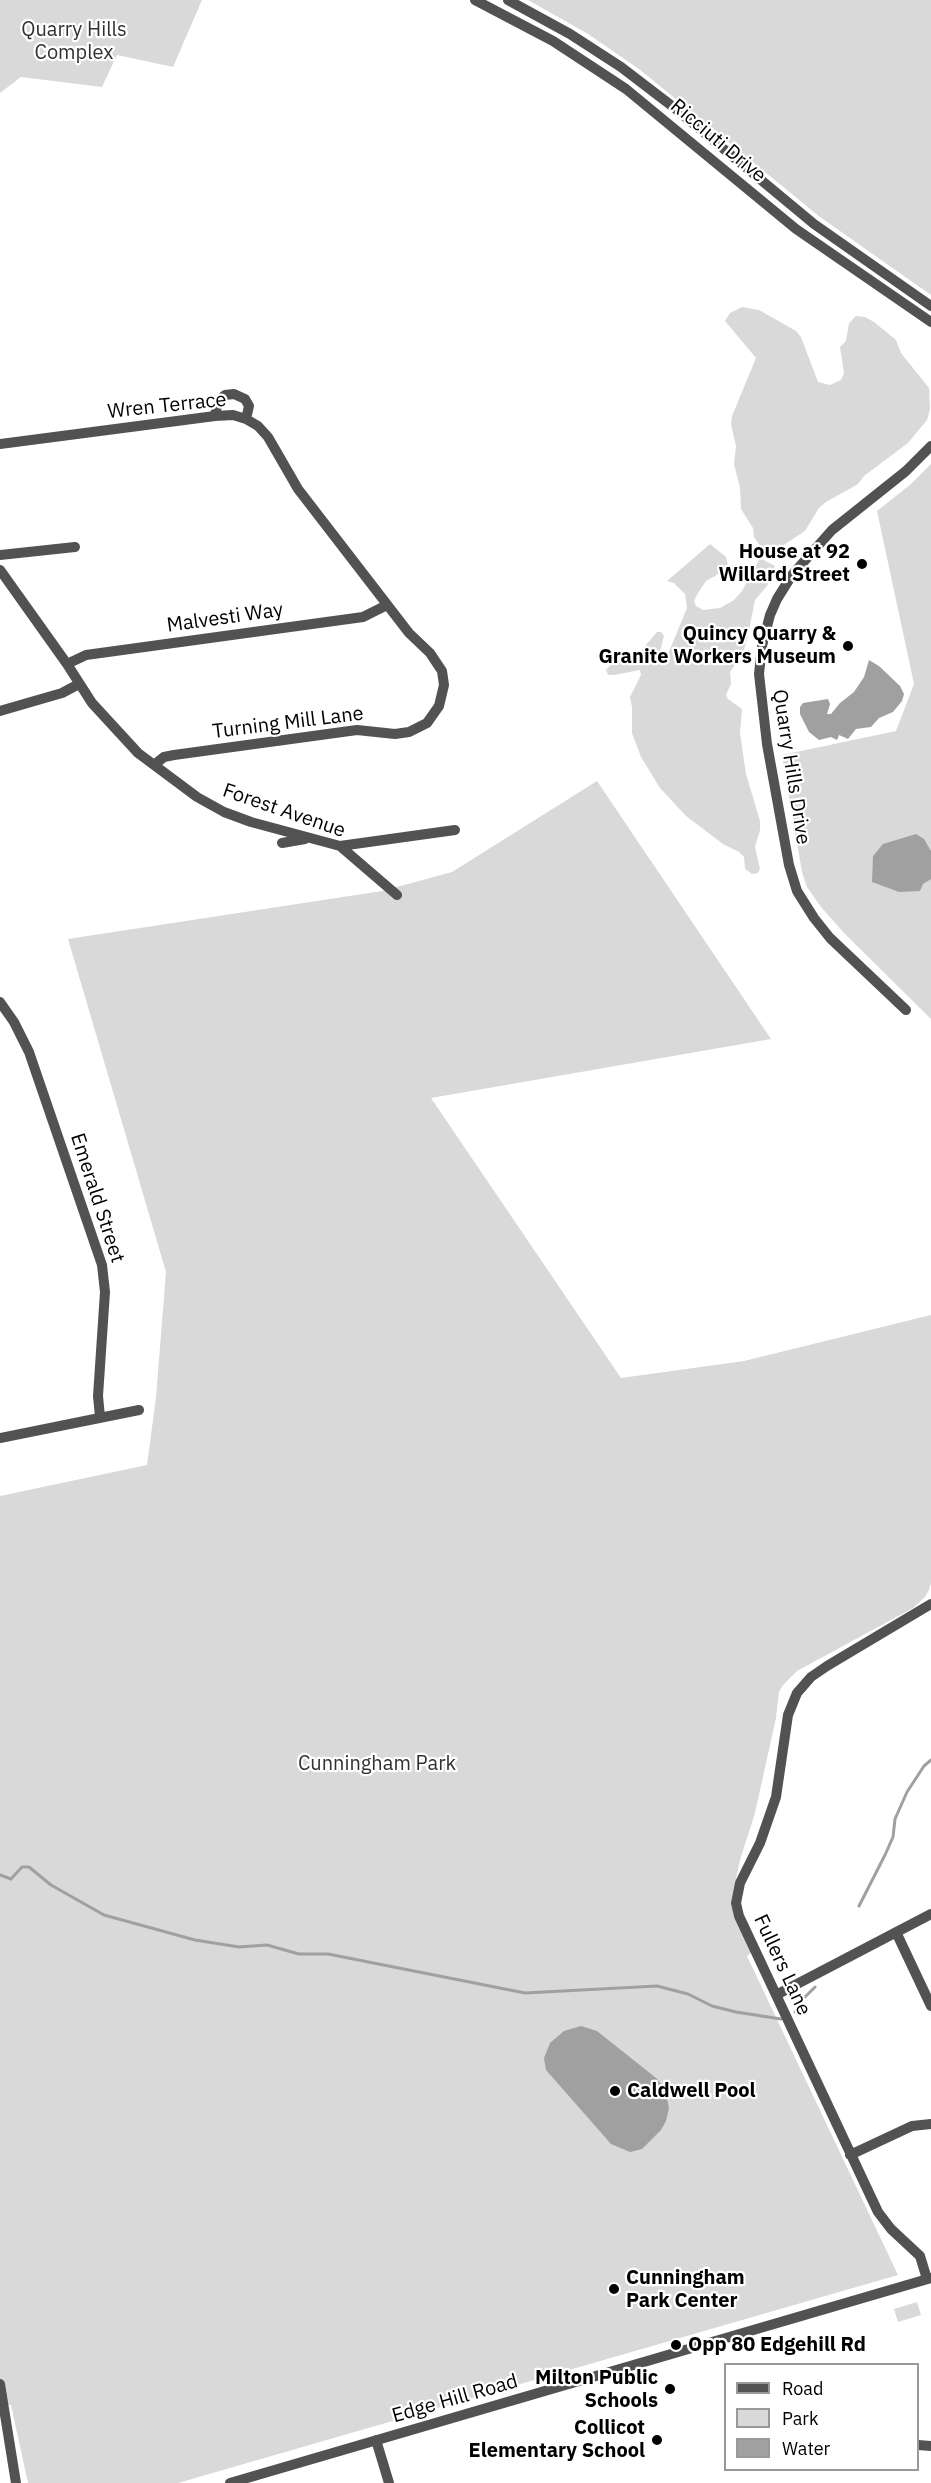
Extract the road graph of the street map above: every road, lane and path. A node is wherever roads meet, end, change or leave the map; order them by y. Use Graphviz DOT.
graph roads {
  1 [pos="475,0"];
  2 [pos="508,0"];
  3 [pos="931,306"];
  4 [pos="931,322"];
  5 [pos="214,416"];
  6 [pos="246,419"];
  7 [pos="0,444"];
  8 [pos="931,446"];
  9 [pos="75,548"];
  10 [pos="0,555"];
  11 [pos="0,570"];
  12 [pos="387,605"];
  13 [pos="68,664"];
  14 [pos="79,684"];
  15 [pos="0,711"];
  16 [pos="154,765"];
  17 [pos="454,831"];
  18 [pos="308,838"];
  19 [pos="282,843"];
  20 [pos="340,846"];
  21 [pos="397,895"];
  22 [pos="0,1002"];
  23 [pos="906,1010"];
  24 [pos="139,1410"];
  25 [pos="100,1417"];
  26 [pos="0,1438"];
  27 [pos="931,1604"];
  28 [pos="931,1914"];
  29 [pos="896,1932"];
  30 [pos="776,1995"];
  31 [pos="931,2006"];
  32 [pos="931,2124"];
  33 [pos="850,2155"];
  34 [pos="929,2279"];
  35 [pos="0,2384"];
  36 [pos="376,2440"];
  37 [pos="256,2479"];
  38 [pos="16,2483"];
  39 [pos="230,2483"];
  40 [pos="389,2483"];
  1 -- 4 [label="street, Ricciuti Drive"];
  2 -- 3 [label="street, Ricciuti Drive"];
  5 -- 6 [label="street, Wren Terrace"];
  5 -- 6 [label="street"];
  5 -- 7 [label="street, Wren Terrace"];
  6 -- 12 [label="street, Wren Terrace"];
  8 -- 23 [label="street, Quarry Hills Drive"];
  9 -- 10 [label="street"];
  11 -- 13 [label="street, Forest Avenue"];
  12 -- 13 [label="street, Malvesti Way"];
  12 -- 16 [label="street, Turning Mill Lane"];
  13 -- 14 [label="street, Forest Avenue"];
  14 -- 15 [label="street"];
  14 -- 16 [label="street, Forest Avenue"];
  16 -- 18 [label="street, Forest Avenue"];
  17 -- 20 [label="street"];
  18 -- 19 [label="street"];
  18 -- 20 [label="street, Forest Avenue"];
  20 -- 21 [label="street, Forest Avenue"];
  22 -- 25 [label="street, Emerald Street"];
  24 -- 25 [label="street"];
  25 -- 26 [label="street"];
  27 -- 30 [label="street, Fullers Lane"];
  28 -- 29 [label="street"];
  29 -- 30 [label="street"];
  29 -- 31 [label="street"];
  30 -- 33 [label="street, Fullers Lane"];
  32 -- 33 [label="street"];
  33 -- 34 [label="street, Fullers Lane"];
  34 -- 36 [label="street, Edge Hill Road"];
  35 -- 38 [label="street"];
  36 -- 37 [label="street, Edge Hill Road"];
  36 -- 40 [label="street"];
  37 -- 39 [label="street, Edge Hill Road"];
}
